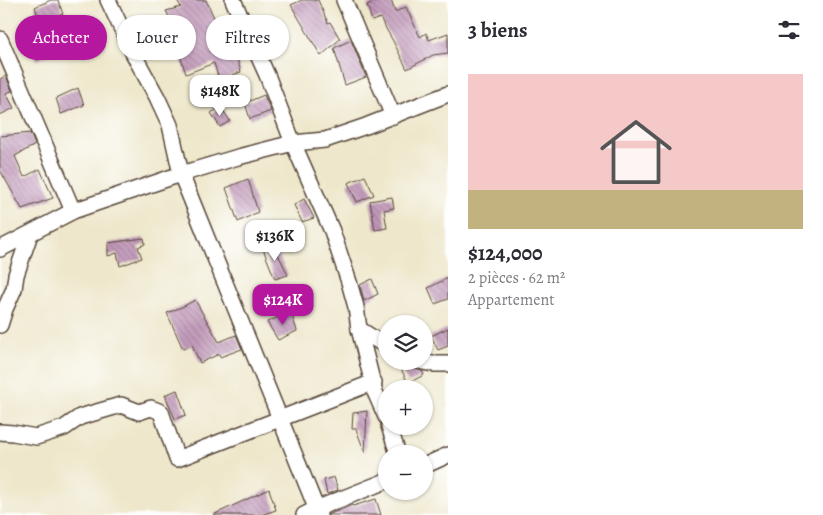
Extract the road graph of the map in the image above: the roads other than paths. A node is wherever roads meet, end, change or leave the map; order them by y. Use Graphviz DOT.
graph roads {
  1 [pos="108,0"];
  2 [pos="233,0"];
  3 [pos="344,0"];
  4 [pos="0,39"];
  5 [pos="448,94"];
  6 [pos="393,116"];
  7 [pos="293,144"];
  8 [pos="181,174"];
  9 [pos="73,211"];
  10 [pos="30,234"];
  11 [pos="0,250"];
  12 [pos="0,324"];
  13 [pos="359,329"];
  14 [pos="378,341"];
  15 [pos="433,363"];
  16 [pos="448,364"];
  17 [pos="373,382"];
  18 [pos="378,399"];
  19 [pos="280,419"];
  20 [pos="0,432"];
  21 [pos="448,455"];
  22 [pos="433,462"];
  23 [pos="378,485"];
  24 [pos="313,513"];
  1 -- 8 [label="street"];
  2 -- 7 [label="street"];
  3 -- 6 [label="street"];
  4 -- 9 [label="street"];
  5 -- 6 [label="street"];
  6 -- 7 [label="street"];
  7 -- 8 [label="street"];
  7 -- 13 [label="street"];
  8 -- 9 [label="street"];
  8 -- 19 [label="street"];
  9 -- 10 [label="street"];
  10 -- 11 [label="street"];
  10 -- 12 [label="street"];
  13 -- 14 [label="street"];
  13 -- 17 [label="street"];
  15 -- 16 [label="street"];
  17 -- 18 [label="street"];
  17 -- 19 [label="street"];
  19 -- 20 [label="street"];
  19 -- 24 [label="street"];
  21 -- 22 [label="street"];
  23 -- 24 [label="street"];
}
